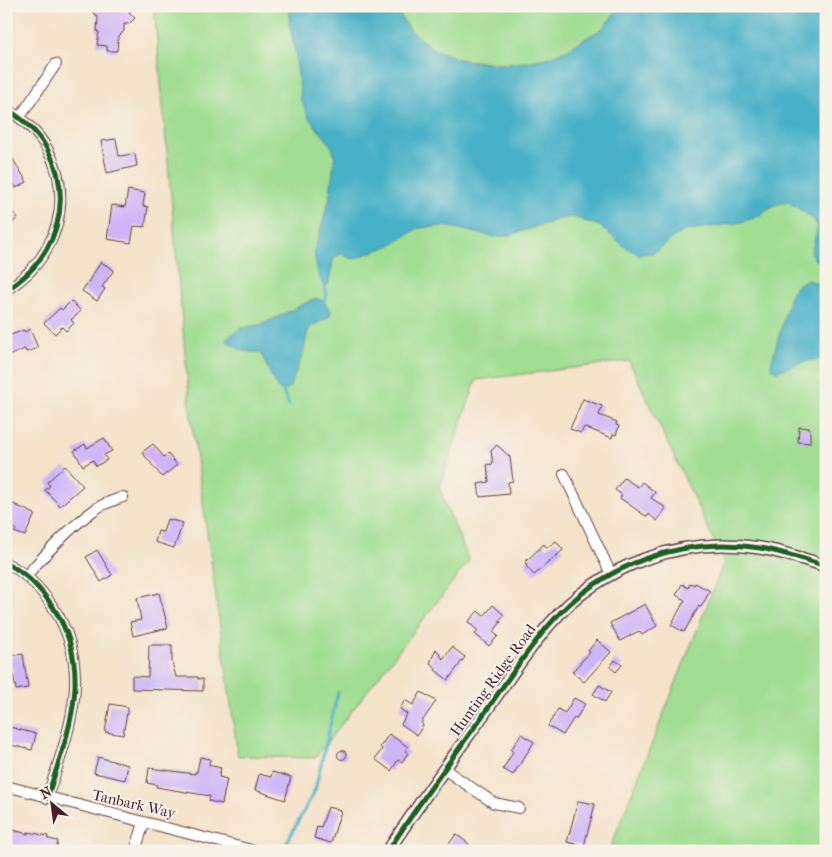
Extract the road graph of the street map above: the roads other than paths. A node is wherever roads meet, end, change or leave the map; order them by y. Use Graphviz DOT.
graph roads {
  1 [pos="56,64"];
  2 [pos="6,109"];
  3 [pos="20,117"];
  4 [pos="6,290"];
  5 [pos="564,474"];
  6 [pos="123,497"];
  7 [pos="6,563"];
  8 [pos="826,566"];
  9 [pos="611,574"];
  10 [pos="26,576"];
  11 [pos="444,769"];
  12 [pos="6,786"];
  13 [pos="47,798"];
  14 [pos="519,808"];
  15 [pos="144,823"];
  16 [pos="135,851"];
  17 [pos="255,851"];
  18 [pos="388,851"];
  1 -- 3 [label="street"];
  2 -- 3 [label="street"];
  3 -- 4 [label="street"];
  5 -- 9 [label="street"];
  6 -- 10 [label="street"];
  7 -- 10 [label="street"];
  8 -- 9 [label="street, Hunting Ridge Road"];
  9 -- 11 [label="street, Hunting Ridge Road"];
  10 -- 13 [label="street"];
  11 -- 14 [label="street"];
  11 -- 18 [label="street, Hunting Ridge Road"];
  12 -- 13 [label="street, Tanbark Way"];
  13 -- 15 [label="street, Tanbark Way"];
  15 -- 16 [label="street"];
  15 -- 17 [label="street, Tanbark Way"];
}
